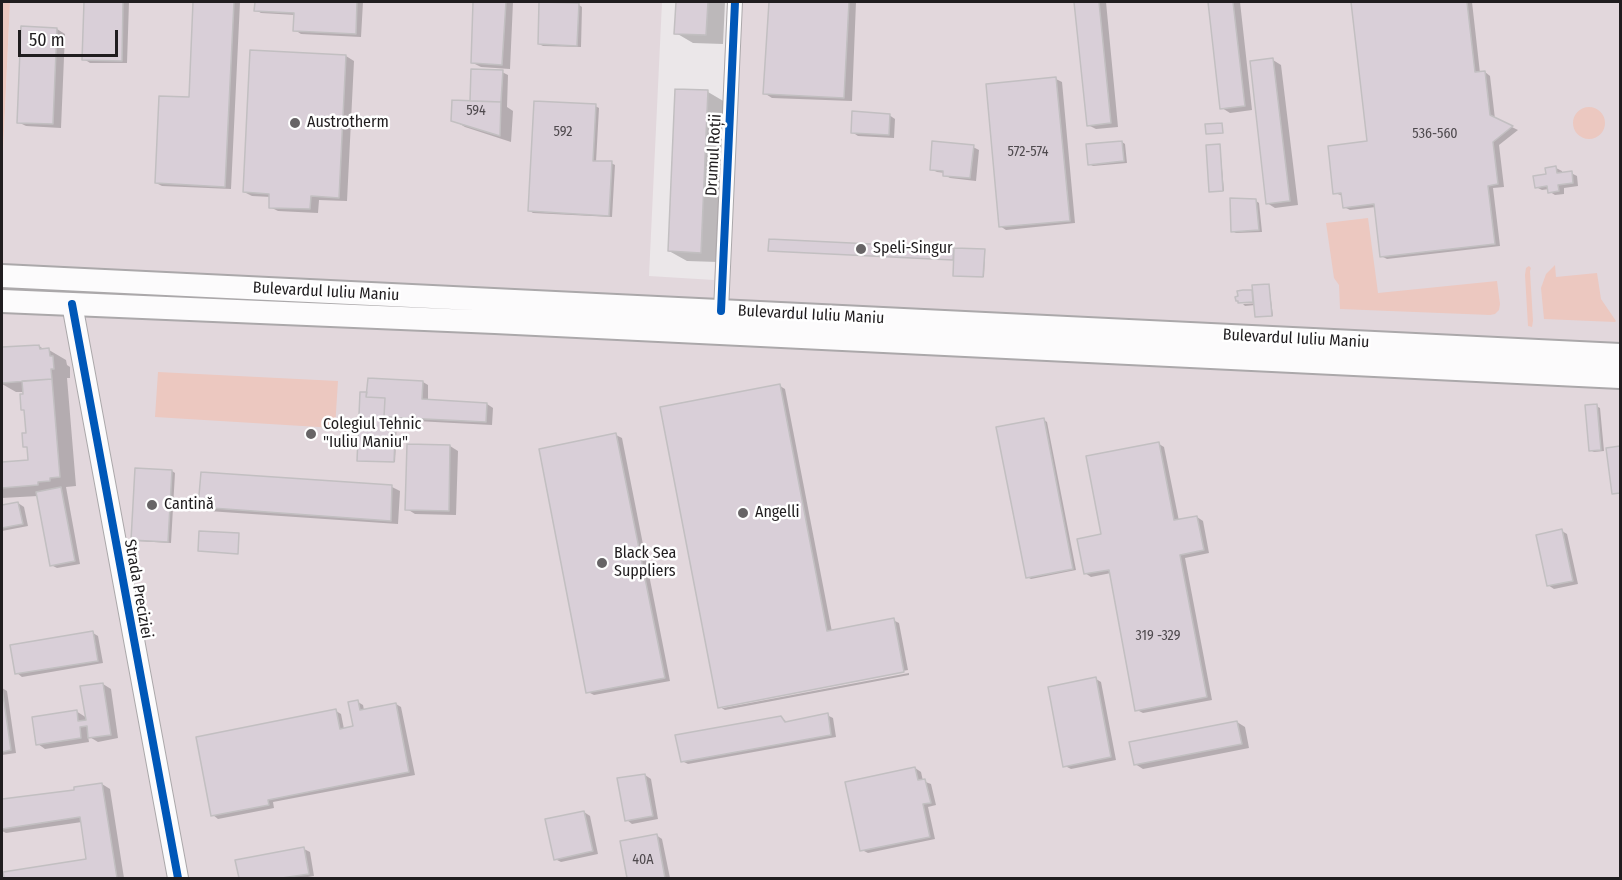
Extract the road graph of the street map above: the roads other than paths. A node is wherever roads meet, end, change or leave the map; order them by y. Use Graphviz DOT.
graph roads {
  1 [pos="735,2"];
  2 [pos="2,276"];
  3 [pos="348,292"];
  4 [pos="2,301"];
  5 [pos="72,304"];
  6 [pos="721,311"];
  7 [pos="249,312"];
  8 [pos="1202,335"];
  9 [pos="1533,350"];
  10 [pos="1161,355"];
  11 [pos="1620,355"];
  12 [pos="1534,373"];
  13 [pos="1620,377"];
  14 [pos="178,879"];
  1 -- 6 [label="street, Drumul Roții"];
  2 -- 3 [label="main road, Bulevardul Iuliu Maniu"];
  3 -- 6 [label="main road, Bulevardul Iuliu Maniu"];
  3 -- 7 [label="main road"];
  4 -- 5 [label="main road, Bulevardul Iuliu Maniu"];
  5 -- 7 [label="main road, Bulevardul Iuliu Maniu"];
  5 -- 14 [label="street, Strada Preciziei"];
  6 -- 8 [label="main road, Bulevardul Iuliu Maniu"];
  7 -- 10 [label="main road, Bulevardul Iuliu Maniu"];
  8 -- 9 [label="main road, Bulevardul Iuliu Maniu"];
  8 -- 10 [label="main road"];
  9 -- 11 [label="main road, Bulevardul Iuliu Maniu"];
  9 -- 12 [label="main road"];
  10 -- 12 [label="main road, Bulevardul Iuliu Maniu"];
  12 -- 13 [label="main road, Bulevardul Iuliu Maniu"];
}
